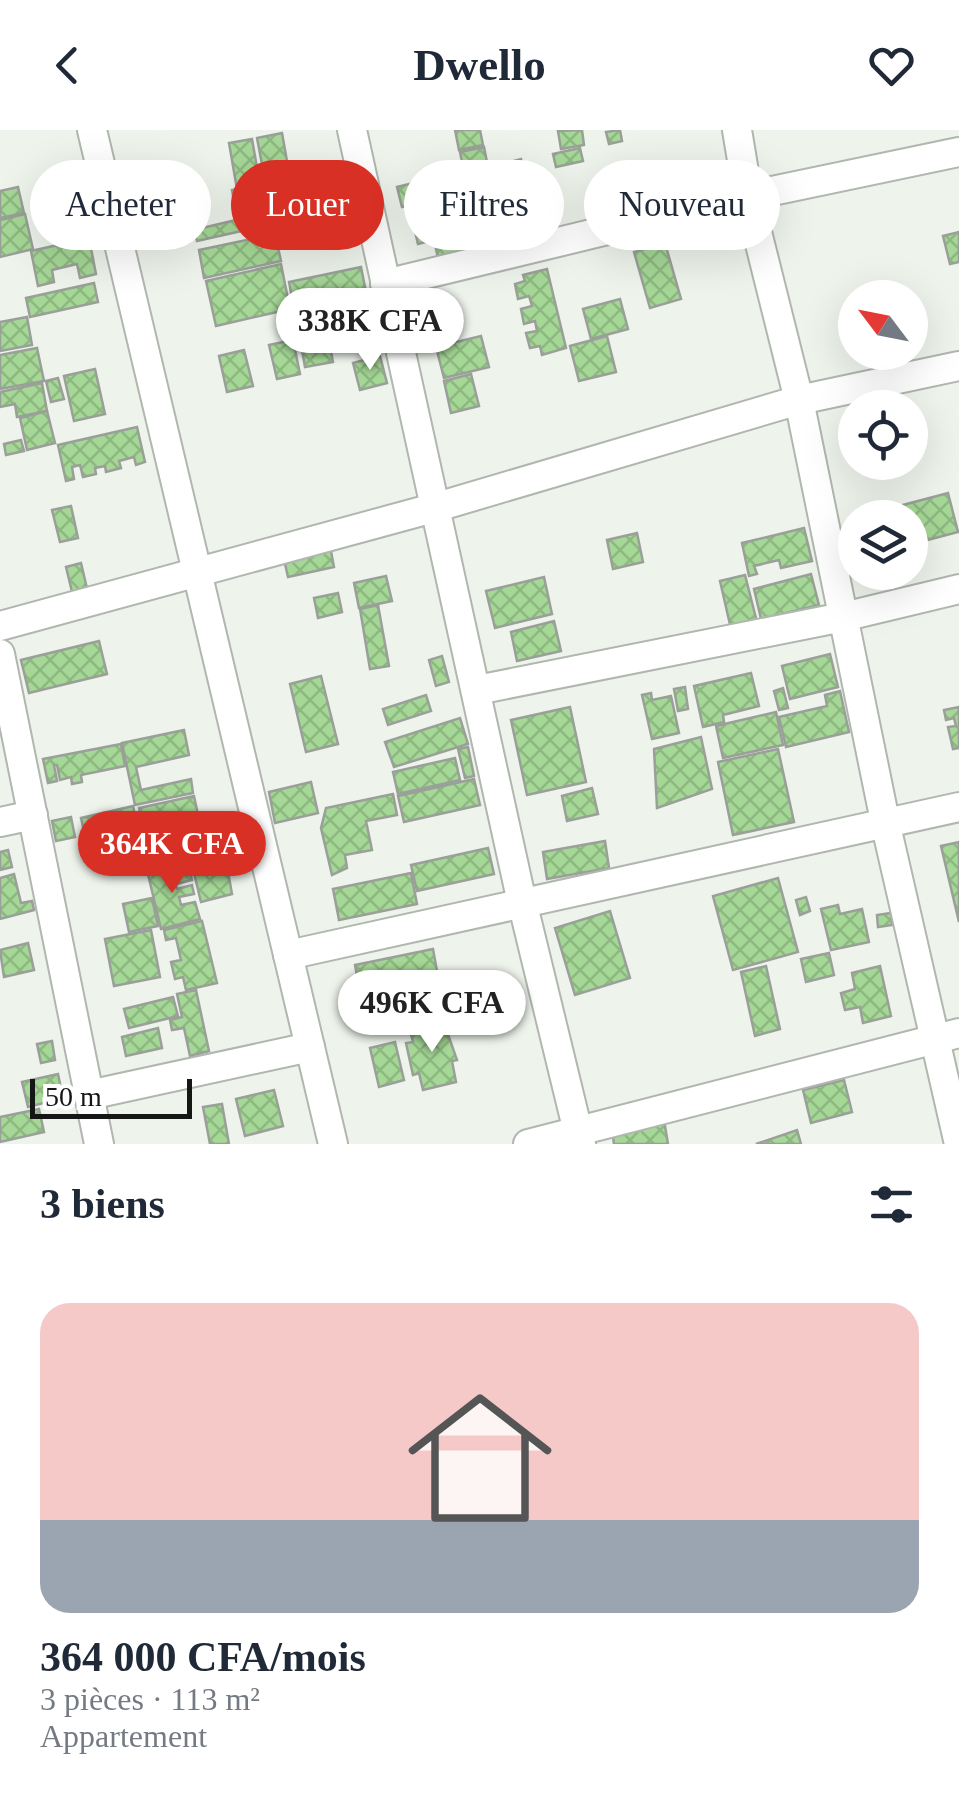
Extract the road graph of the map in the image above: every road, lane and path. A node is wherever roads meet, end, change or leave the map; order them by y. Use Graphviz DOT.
graph roads {
  1 [pos="92,130"];
  2 [pos="352,130"];
  3 [pos="737,130"];
  4 [pos="959,152"];
  5 [pos="742,160"];
  6 [pos="780,189"];
  7 [pos="584,236"];
  8 [pos="761,250"];
  9 [pos="384,284"];
  10 [pos="959,366"];
  11 [pos="798,400"];
  12 [pos="437,507"];
  13 [pos="197,571"];
  14 [pos="959,589"];
  15 [pos="843,617"];
  16 [pos="0,626"];
  17 [pos="0,654"];
  18 [pos="478,690"];
  19 [pos="959,807"];
  20 [pos="33,815"];
  21 [pos="0,822"];
  22 [pos="886,826"];
  23 [pos="522,902"];
  24 [pos="288,955"];
  25 [pos="948,1036"];
  26 [pos="310,1047"];
  27 [pos="89,1095"];
  28 [pos="580,1138"];
  29 [pos="99,1144"];
  30 [pos="333,1144"];
  31 [pos="528,1144"];
  32 [pos="959,1144"];
  1 -- 13 [label="street"];
  2 -- 9 [label="street"];
  3 -- 5 [label="street"];
  4 -- 6 [label="street"];
  7 -- 9 [label="street"];
  8 -- 11 [label="street"];
  9 -- 12 [label="street"];
  10 -- 11 [label="street"];
  11 -- 12 [label="street"];
  11 -- 15 [label="street"];
  12 -- 13 [label="street"];
  12 -- 18 [label="street"];
  13 -- 16 [label="street"];
  13 -- 24 [label="street"];
  14 -- 15 [label="street"];
  15 -- 18 [label="street"];
  15 -- 22 [label="street"];
  17 -- 20 [label="street"];
  18 -- 23 [label="street"];
  19 -- 22 [label="street"];
  20 -- 21 [label="street"];
  20 -- 27 [label="street"];
  22 -- 23 [label="street"];
  22 -- 25 [label="street"];
  23 -- 24 [label="street"];
  23 -- 28 [label="street"];
  24 -- 26 [label="street"];
  25 -- 28 [label="street"];
  25 -- 32 [label="street"];
  26 -- 27 [label="street"];
  26 -- 30 [label="street"];
  27 -- 29 [label="street"];
  28 -- 31 [label="street"];
}
